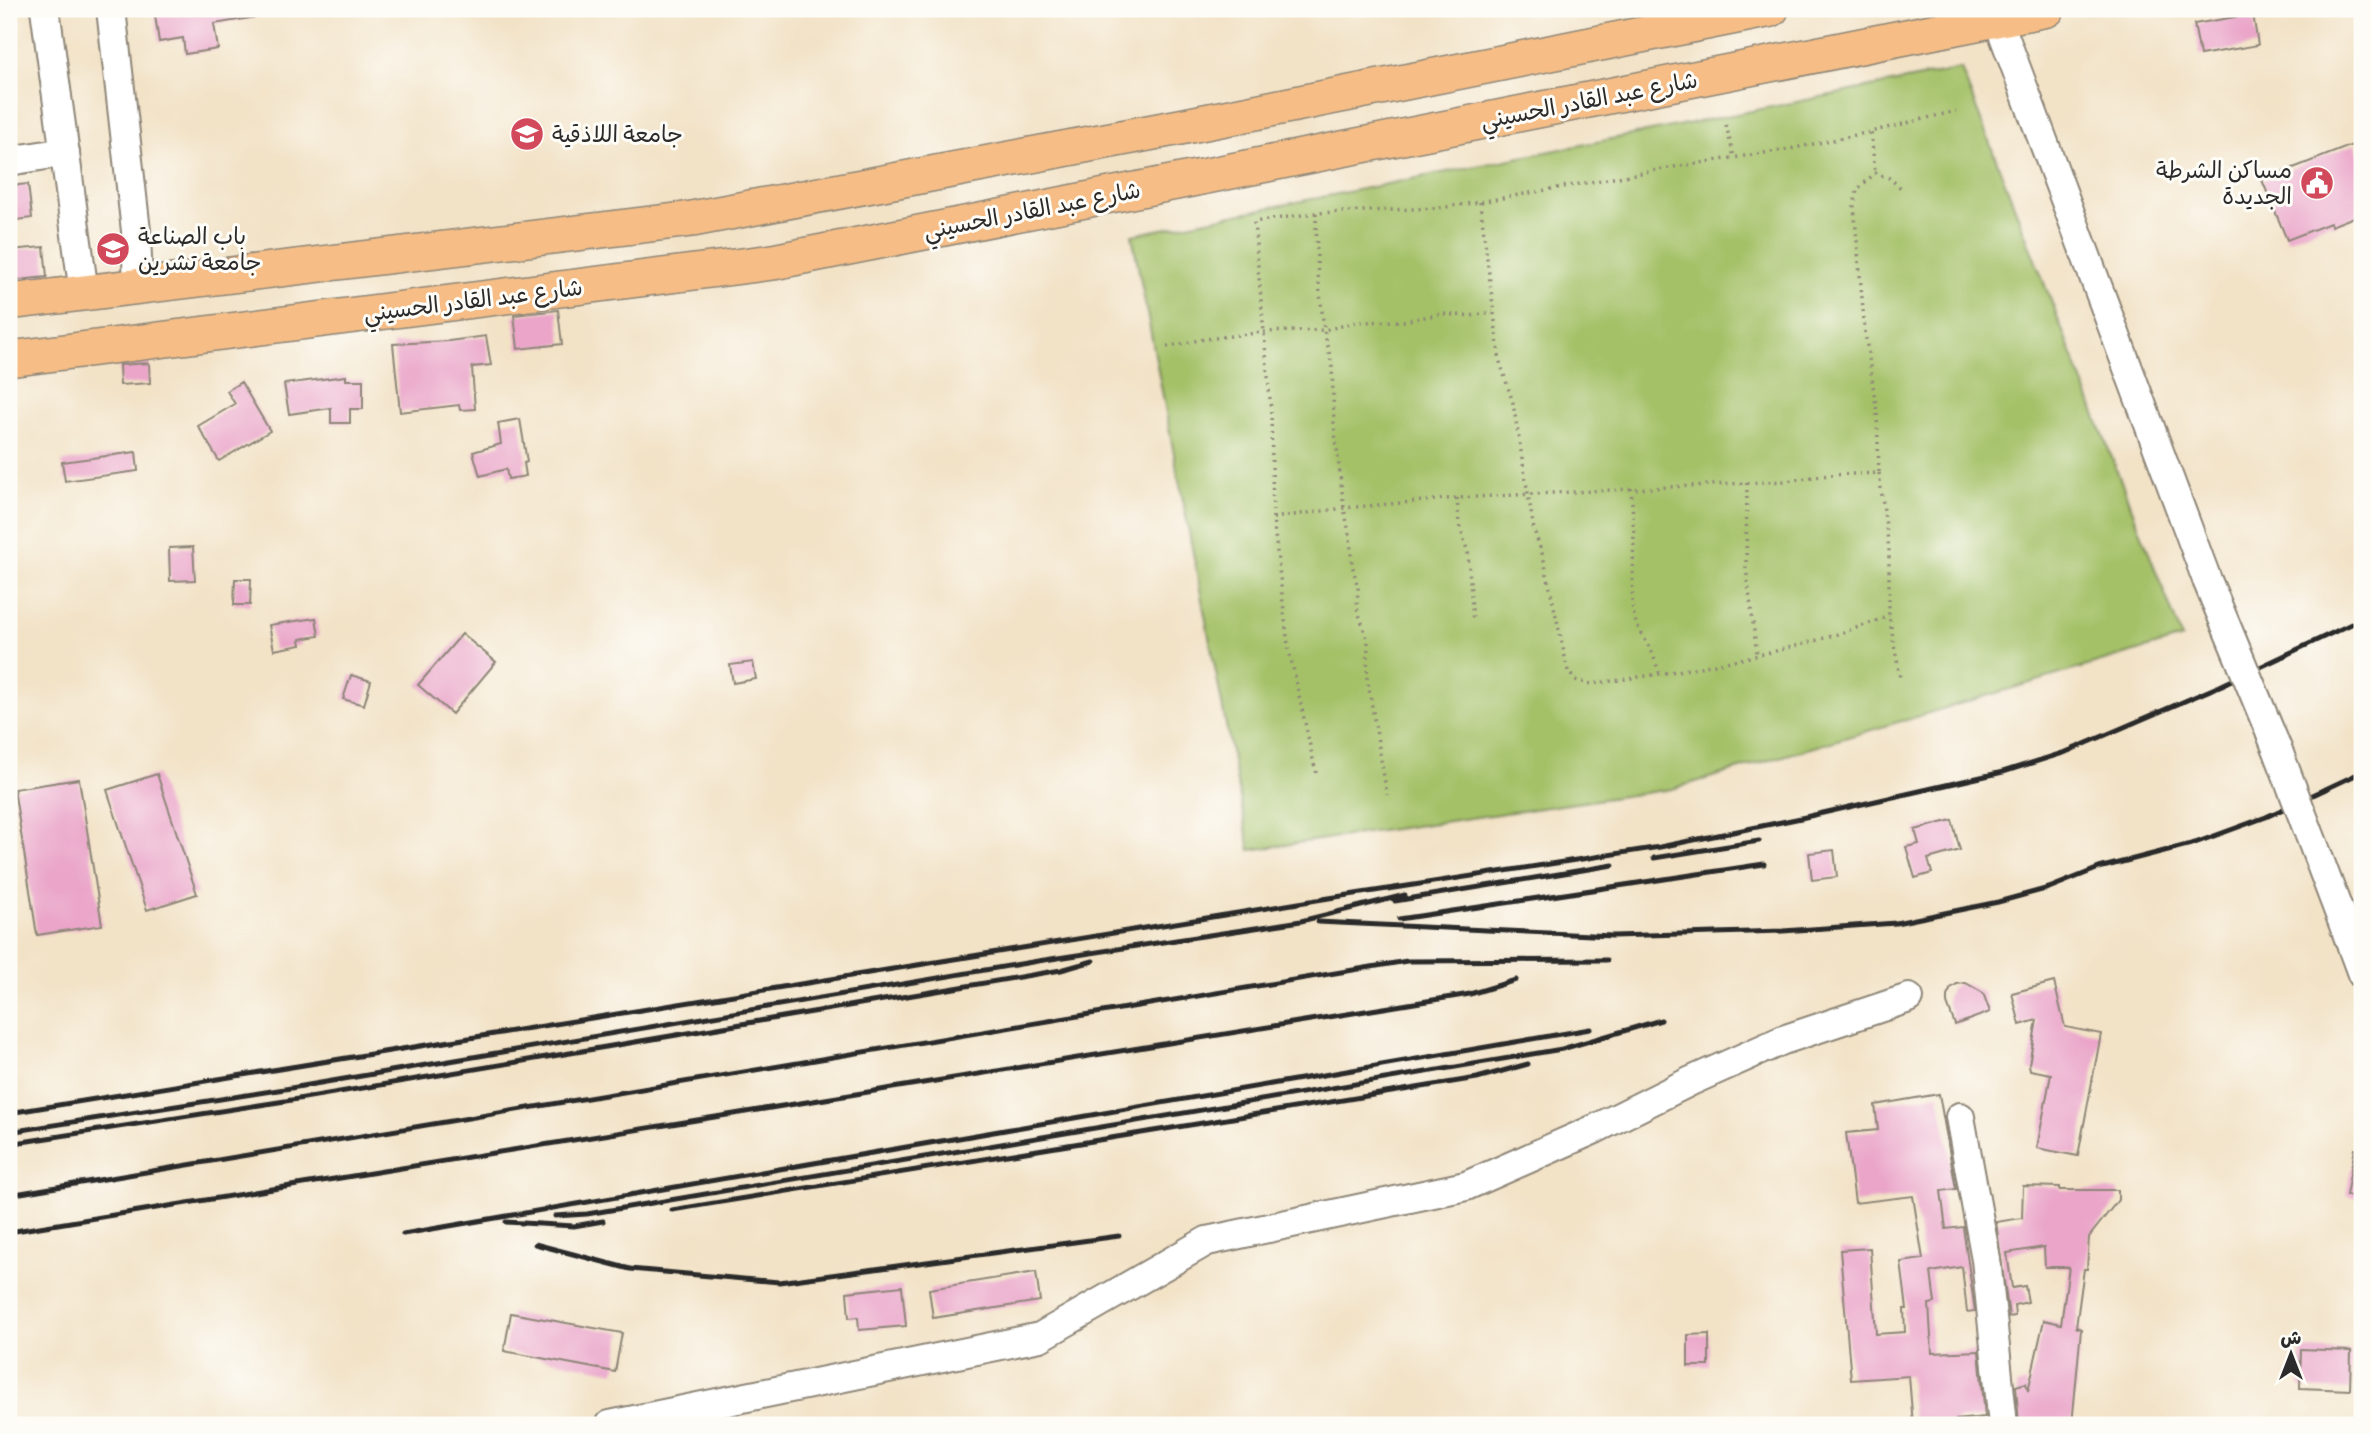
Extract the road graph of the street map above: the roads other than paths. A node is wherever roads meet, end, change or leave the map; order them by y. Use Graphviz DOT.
graph roads {
  1 [pos="46,9"];
  2 [pos="111,9"];
  3 [pos="1772,9"];
  4 [pos="2048,9"];
  5 [pos="1996,14"];
  6 [pos="65,152"];
  7 [pos="9,161"];
  8 [pos="138,287"];
  9 [pos="84,293"];
  10 [pos="9,302"];
  11 [pos="9,359"];
  12 [pos="2362,974"];
  13 [pos="1909,998"];
  14 [pos="1960,1117"];
  15 [pos="610,1425"];
  16 [pos="2003,1425"];
  1 -- 6 [label="street"];
  2 -- 8 [label="street"];
  3 -- 8 [label="main road"];
  4 -- 5 [label="main road, شارع عبد القادر الحسيني"];
  5 -- 11 [label="main road, شارع عبد القادر الحسيني"];
  5 -- 12 [label="street, bridge"];
  6 -- 7 [label="street"];
  6 -- 9 [label="street"];
  8 -- 9 [label="main road"];
  9 -- 10 [label="main road"];
  13 -- 15 [label="street"];
  14 -- 16 [label="street"];
}
